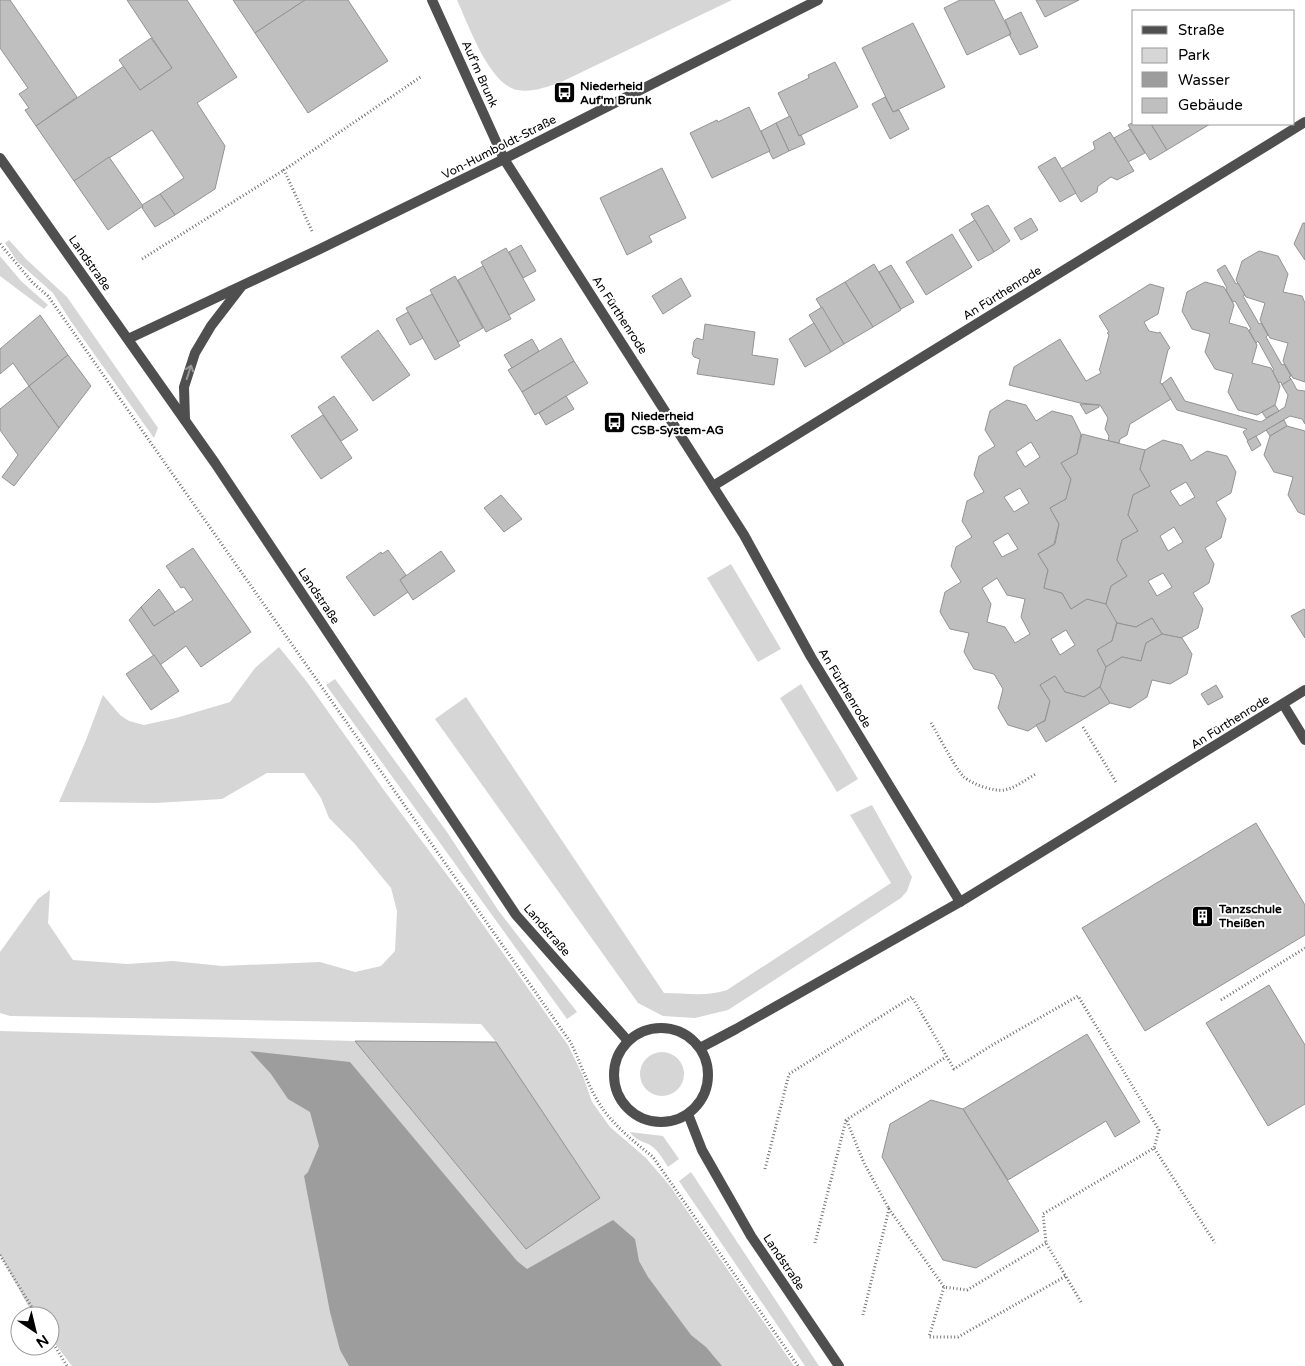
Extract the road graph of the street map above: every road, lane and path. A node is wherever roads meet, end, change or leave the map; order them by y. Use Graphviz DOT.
graph roads {
  1 [pos="432,0"];
  2 [pos="818,0"];
  3 [pos="422,76"];
  4 [pos="1305,122"];
  5 [pos="0,158"];
  6 [pos="504,159"];
  7 [pos="284,170"];
  8 [pos="0,244"];
  9 [pos="320,249"];
  10 [pos="142,259"];
  11 [pos="243,284"];
  12 [pos="128,339"];
  13 [pos="185,420"];
  14 [pos="713,486"];
  15 [pos="1305,690"];
  16 [pos="1283,704"];
  17 [pos="931,723"];
  18 [pos="1083,728"];
  19 [pos="1305,740"];
  20 [pos="1036,774"];
  21 [pos="1127,800"];
  22 [pos="960,902"];
  23 [pos="1305,948"];
  24 [pos="1221,1000"];
  25 [pos="628,1041"];
  26 [pos="700,1048"];
  27 [pos="946,1057"];
  28 [pos="688,1114"];
  29 [pos="846,1120"];
  30 [pos="1154,1148"];
  31 [pos="765,1169"];
  32 [pos="888,1208"];
  33 [pos="815,1243"];
  34 [pos="1046,1243"];
  35 [pos="1215,1243"];
  36 [pos="0,1254"];
  37 [pos="1066,1276"];
  38 [pos="944,1287"];
  39 [pos="1082,1302"];
  40 [pos="31,1306"];
  41 [pos="863,1315"];
  42 [pos="60,1354"];
  43 [pos="67,1366"];
  44 [pos="798,1366"];
  45 [pos="839,1366"];
  1 -- 6 [label="street, Auf'm Brunk"];
  2 -- 6 [label="street, Von-Humboldt-Straße"];
  3 -- 7 [label="path"];
  4 -- 14 [label="street, An Fürthenrode"];
  5 -- 12 [label="street, Landstraße"];
  6 -- 9 [label="street, Von-Humboldt-Straße"];
  6 -- 14 [label="street, An Fürthenrode"];
  7 -- 9 [label="path"];
  7 -- 10 [label="path"];
  8 -- 44 [label="path"];
  9 -- 11 [label="street, Von-Humboldt-Straße"];
  11 -- 12 [label="street, Von-Humboldt-Straße"];
  13 -- 11 [label="street, Von-Humboldt-Straße, one-way"];
  12 -- 13 [label="street, Landstraße"];
  13 -- 25 [label="street, Landstraße"];
  14 -- 22 [label="street, An Fürthenrode"];
  15 -- 16 [label="street, An Fürthenrode"];
  16 -- 19 [label="street, An Fürthenrode"];
  16 -- 21 [label="street, An Fürthenrode"];
  17 -- 20 [label="path"];
  18 -- 21 [label="path"];
  21 -- 22 [label="street, An Fürthenrode"];
  22 -- 26 [label="street, An Fürthenrode"];
  23 -- 24 [label="path"];
  25 -- 26 [label="street"];
  25 -- 28 [label="street"];
  26 -- 28 [label="street"];
  27 -- 29 [label="path"];
  27 -- 30 [label="path"];
  27 -- 31 [label="path"];
  28 -- 45 [label="street, Landstraße"];
  29 -- 32 [label="path"];
  29 -- 33 [label="path"];
  30 -- 34 [label="path"];
  30 -- 35 [label="path"];
  32 -- 38 [label="path"];
  32 -- 41 [label="path"];
  34 -- 37 [label="path"];
  34 -- 38 [label="path"];
  36 -- 40 [label="path"];
  37 -- 38 [label="path"];
  37 -- 39 [label="path"];
  42 -- 43 [label="path"];
}
